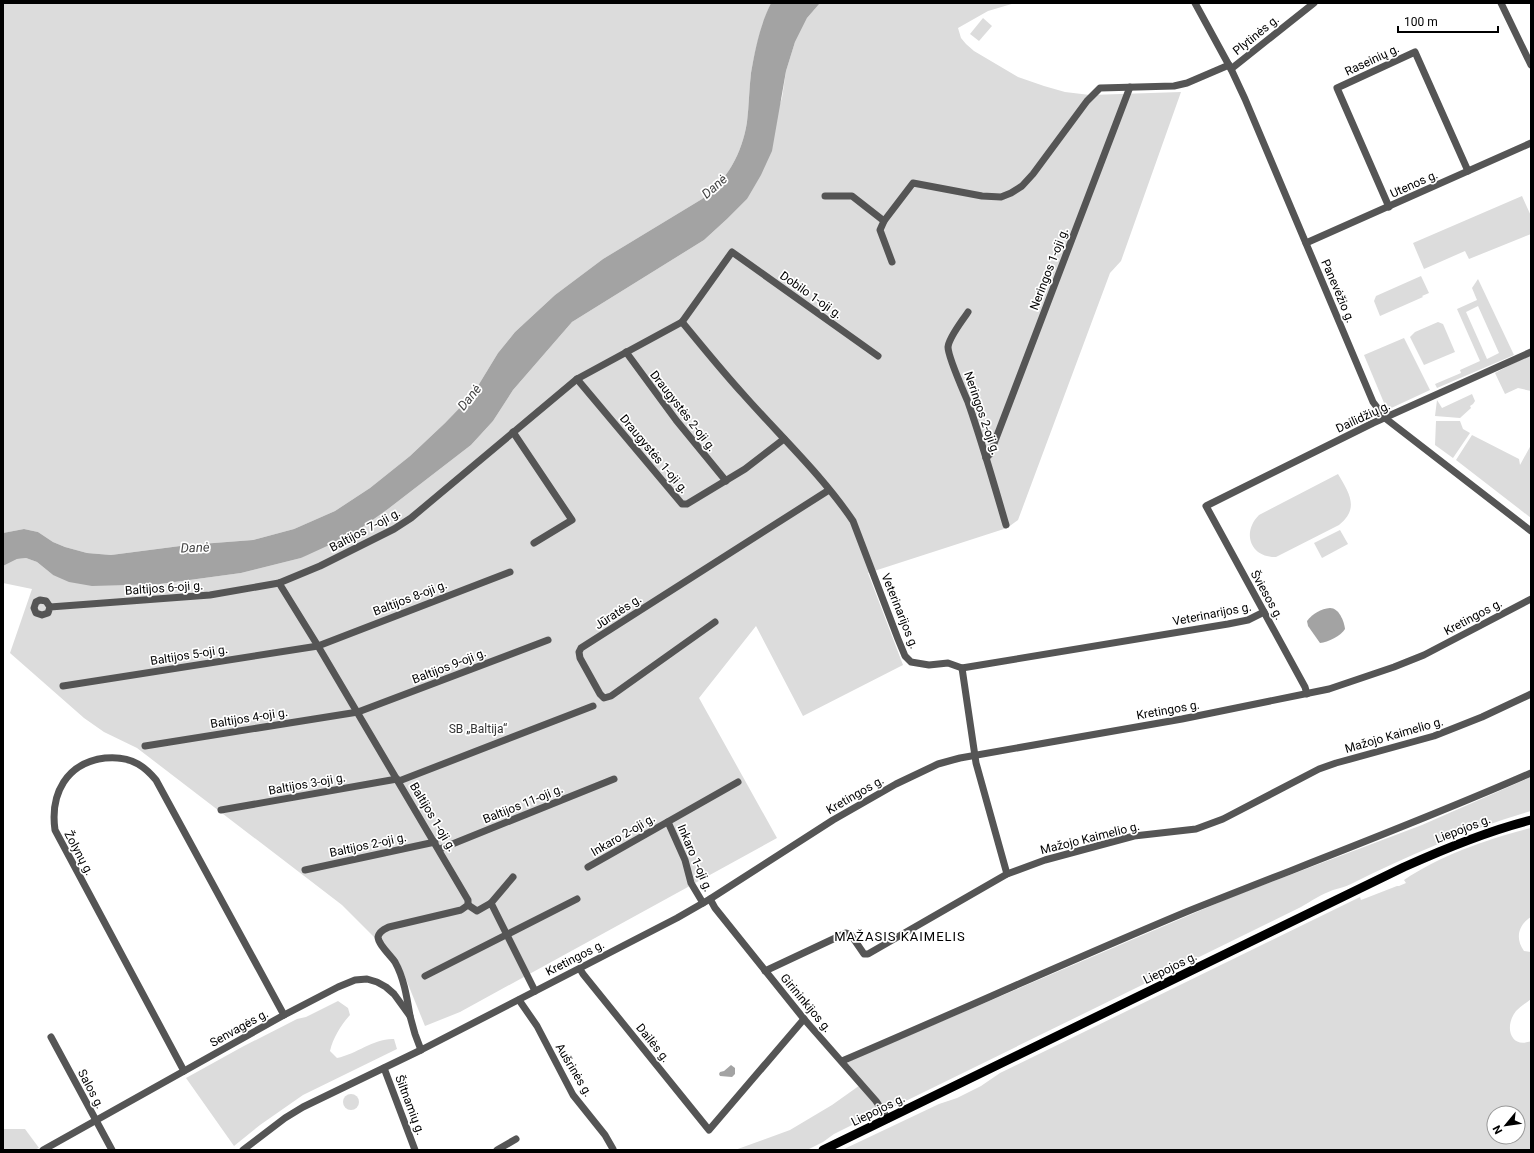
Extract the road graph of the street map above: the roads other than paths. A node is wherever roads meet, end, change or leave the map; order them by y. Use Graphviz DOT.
graph roads {
  1 [pos="1195,3"];
  2 [pos="1314,3"];
  3 [pos="1501,3"];
  4 [pos="1530,62"];
  5 [pos="1230,67"];
  6 [pos="1130,87"];
  7 [pos="1531,143"];
  8 [pos="1468,171"];
  9 [pos="825,196"];
  10 [pos="1389,207"];
  11 [pos="884,221"];
  12 [pos="1306,243"];
  13 [pos="892,262"];
  14 [pos="968,312"];
  15 [pos="682,322"];
  16 [pos="626,352"];
  17 [pos="1531,352"];
  18 [pos="878,356"];
  19 [pos="577,379"];
  20 [pos="1385,418"];
  21 [pos="513,432"];
  22 [pos="784,439"];
  23 [pos="986,458"];
  24 [pos="726,482"];
  25 [pos="829,490"];
  26 [pos="1206,506"];
  27 [pos="1006,525"];
  28 [pos="1531,531"];
  29 [pos="534,543"];
  30 [pos="510,572"];
  31 [pos="279,583"];
  32 [pos="1531,599"];
  33 [pos="50,607"];
  34 [pos="1264,612"];
  35 [pos="715,622"];
  36 [pos="548,640"];
  37 [pos="318,646"];
  38 [pos="962,668"];
  39 [pos="63,686"];
  40 [pos="1307,694"];
  41 [pos="1531,694"];
  42 [pos="593,706"];
  43 [pos="358,712"];
  44 [pos="145,746"];
  45 [pos="974,755"];
  46 [pos="1531,773"];
  47 [pos="614,779"];
  48 [pos="398,780"];
  49 [pos="738,782"];
  50 [pos="221,810"];
  51 [pos="1531,820"];
  52 [pos="668,822"];
  53 [pos="436,842"];
  54 [pos="440,849"];
  55 [pos="588,867"];
  56 [pos="306,870"];
  57 [pos="1007,874"];
  58 [pos="513,877"];
  59 [pos="577,899"];
  60 [pos="710,899"];
  61 [pos="491,903"];
  62 [pos="703,903"];
  63 [pos="468,905"];
  64 [pos="507,935"];
  65 [pos="580,969"];
  66 [pos="766,971"];
  67 [pos="425,976"];
  68 [pos="536,991"];
  69 [pos="519,1000"];
  70 [pos="284,1015"];
  71 [pos="410,1016"];
  72 [pos="804,1019"];
  73 [pos="51,1037"];
  74 [pos="421,1050"];
  75 [pos="842,1062"];
  76 [pos="384,1068"];
  77 [pos="184,1071"];
  78 [pos="888,1119"];
  79 [pos="96,1121"];
  80 [pos="516,1139"];
  81 [pos="613,1149"];
  82 [pos="43,1150"];
  83 [pos="112,1150"];
  84 [pos="243,1150"];
  85 [pos="415,1150"];
  86 [pos="497,1150"];
  87 [pos="823,1150"];
  1 -- 5 [label="street, Panevėžio g."];
  2 -- 5 [label="street, Plytinės g."];
  3 -- 4 [label="street"];
  5 -- 6 [label="street, Plytinės g."];
  5 -- 12 [label="street, Panevėžio g."];
  6 -- 11 [label="street, Plytinės g."];
  6 -- 23 [label="street, Neringos 1-oji g."];
  7 -- 8 [label="street, Utenos g."];
  8 -- 10 [label="street, Utenos g."];
  8 -- 10 [label="street, Raseinių g."];
  9 -- 11 [label="street"];
  10 -- 12 [label="street, Utenos g."];
  11 -- 13 [label="street"];
  12 -- 20 [label="street, Panevėžio g."];
  14 -- 23 [label="street, Neringos 2-oji g."];
  15 -- 16 [label="street, Baltijos 7-oji g."];
  15 -- 18 [label="street, Dobilo 1-oji g."];
  15 -- 22 [label="street, Veterinarijos g."];
  16 -- 19 [label="street, Baltijos 7-oji g."];
  16 -- 24 [label="street, Draugystės 2-oji g."];
  17 -- 20 [label="street, Dailidžių g."];
  19 -- 21 [label="street, Baltijos 7-oji g."];
  19 -- 24 [label="street, Draugystės 1-oji g."];
  20 -- 26 [label="street, Dailidžių g."];
  20 -- 28 [label="street, Panevėžio g."];
  21 -- 29 [label="street"];
  21 -- 31 [label="street, Baltijos 7-oji g."];
  22 -- 24 [label="street, Draugystės 1-oji g."];
  22 -- 25 [label="street, Veterinarijos g."];
  23 -- 27 [label="street, Neringos 2-oji g."];
  25 -- 35 [label="street, Jūratės g."];
  25 -- 38 [label="street, Veterinarijos g."];
  26 -- 34 [label="street, Šviesos g."];
  30 -- 37 [label="street, Baltijos 8-oji g."];
  31 -- 33 [label="street, Baltijos 6-oji g."];
  31 -- 37 [label="street, Baltijos 1-oji g."];
  32 -- 40 [label="street, Kretingos g."];
  34 -- 38 [label="street, Veterinarijos g."];
  34 -- 40 [label="street, Šviesos g."];
  36 -- 43 [label="street, Baltijos 9-oji g."];
  37 -- 39 [label="street, Baltijos 5-oji g."];
  37 -- 43 [label="street, Baltijos 1-oji g."];
  38 -- 45 [label="street"];
  40 -- 45 [label="street, Kretingos g."];
  41 -- 57 [label="street, Mažojo Kaimelio g."];
  42 -- 48 [label="street, Baltijos 3-oji g."];
  43 -- 44 [label="street, Baltijos 4-oji g."];
  43 -- 48 [label="street, Baltijos 1-oji g."];
  45 -- 57 [label="street"];
  45 -- 60 [label="street, Kretingos g."];
  46 -- 75 [label="street, Liepojos g."];
  47 -- 54 [label="street, Baltijos 11-oji g."];
  48 -- 50 [label="street, Baltijos 3-oji g."];
  48 -- 53 [label="street, Baltijos 1-oji g."];
  49 -- 52 [label="street, Inkaro 2-oji g."];
  51 -- 78 [label="main road, Liepojos g."];
  52 -- 55 [label="street, Inkaro 2-oji g."];
  52 -- 62 [label="street, Inkaro 1-oji g."];
  53 -- 54 [label="street, Baltijos 1-oji g."];
  53 -- 56 [label="street, Baltijos 2-oji g."];
  54 -- 63 [label="street, Baltijos 1-oji g."];
  57 -- 66 [label="street, Mažojo Kaimelio g."];
  58 -- 61 [label="street"];
  59 -- 64 [label="street"];
  60 -- 62 [label="street, Kretingos g."];
  60 -- 66 [label="street, Girininkijos g."];
  61 -- 63 [label="street"];
  61 -- 64 [label="street"];
  62 -- 65 [label="street, Kretingos g."];
  63 -- 71 [label="street"];
  64 -- 67 [label="street"];
  64 -- 68 [label="street"];
  65 -- 68 [label="street, Kretingos g."];
  65 -- 72 [label="street, Dailės g."];
  66 -- 72 [label="street, Girininkijos g."];
  68 -- 69 [label="street, Kretingos g."];
  69 -- 74 [label="street, Kretingos g."];
  69 -- 81 [label="street, Aušrinės g."];
  70 -- 71 [label="street, Senvagės g."];
  70 -- 77 [label="street, Senvagės g."];
  70 -- 77 [label="street, Žolynų g."];
  71 -- 74 [label="street, Senvagės g."];
  72 -- 75 [label="street, Girininkijos g."];
  73 -- 79 [label="street, Salos g."];
  74 -- 76 [label="street, Kretingos g."];
  75 -- 78 [label="street, Girininkijos g."];
  76 -- 84 [label="street, Kretingos g."];
  76 -- 85 [label="street, Šiltnamių g."];
  77 -- 79 [label="street, Senvagės g."];
  78 -- 87 [label="main road, Liepojos g."];
  79 -- 82 [label="street, Senvagės g."];
  79 -- 83 [label="street, Salos g."];
  80 -- 86 [label="street"];
}
